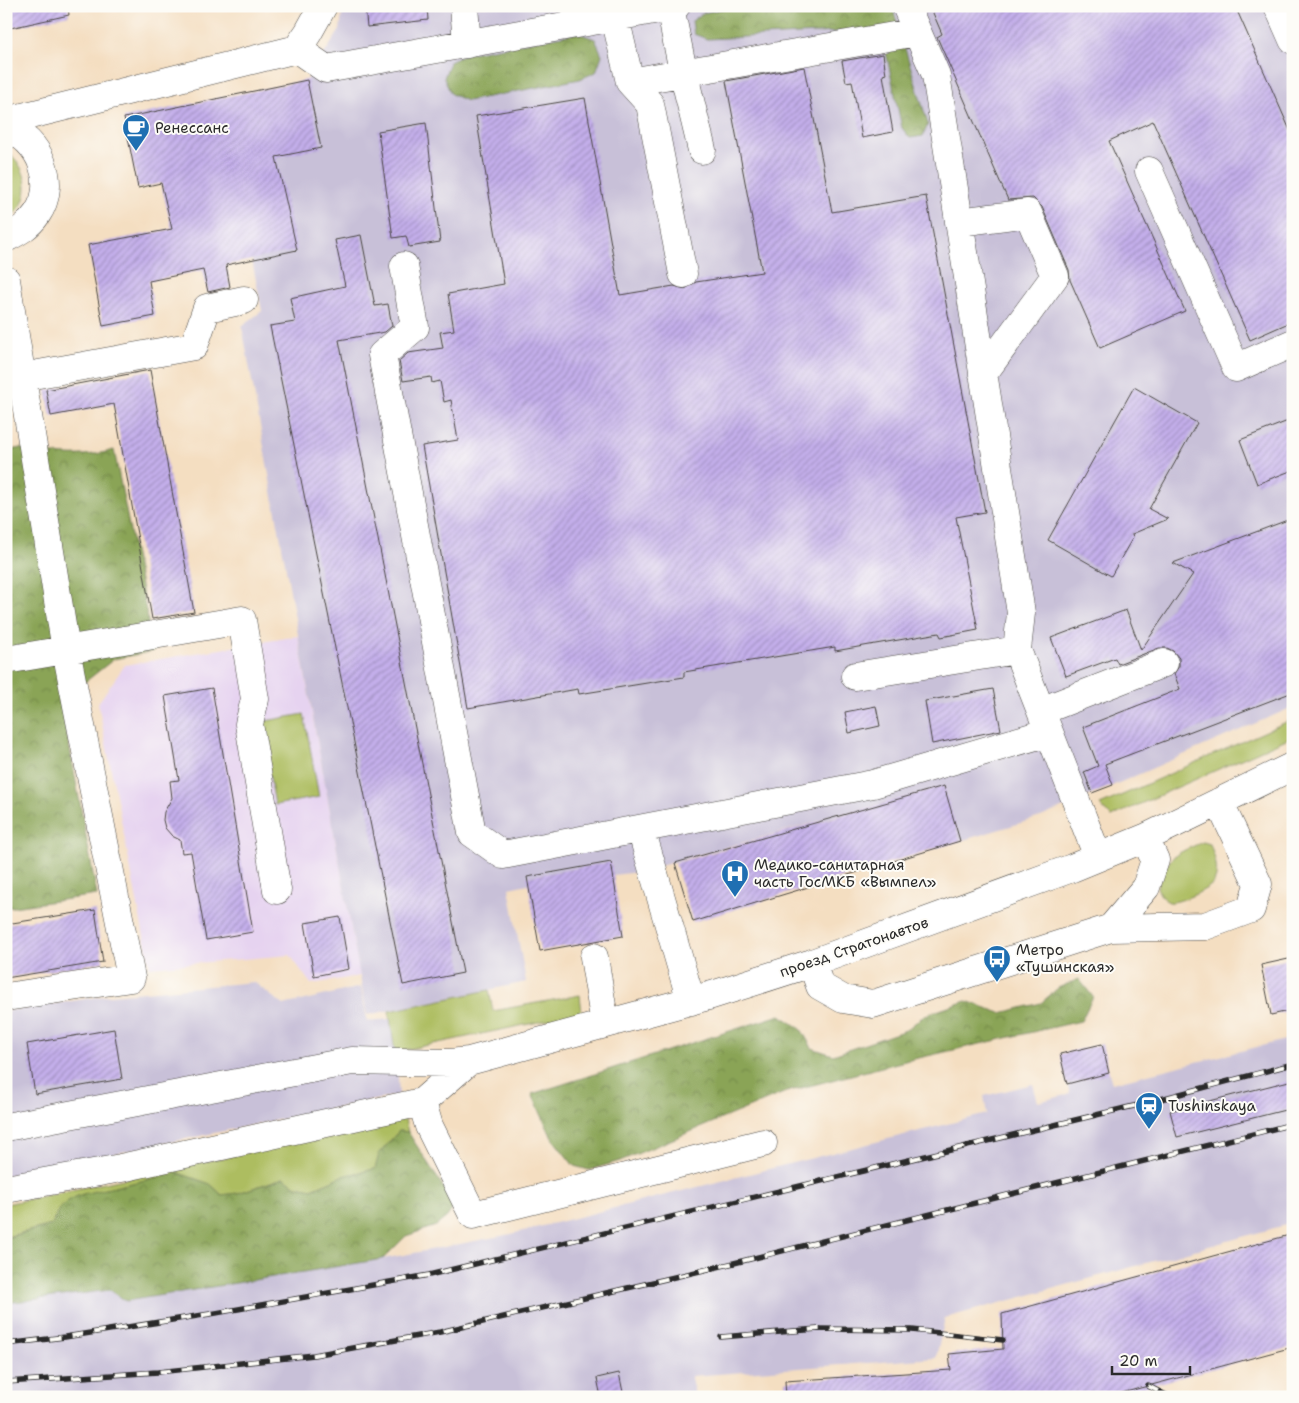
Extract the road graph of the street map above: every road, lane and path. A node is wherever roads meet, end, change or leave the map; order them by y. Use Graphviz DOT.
graph roads {
  1 [pos="323,6"];
  2 [pos="464,6"];
  3 [pos="906,6"];
  4 [pos="1278,6"];
  5 [pos="673,7"];
  6 [pos="615,17"];
  7 [pos="917,32"];
  8 [pos="1293,40"];
  9 [pos="467,44"];
  10 [pos="297,49"];
  11 [pos="683,71"];
  12 [pos="630,82"];
  13 [pos="6,121"];
  14 [pos="6,128"];
  15 [pos="702,150"];
  16 [pos="1149,171"];
  17 [pos="959,222"];
  18 [pos="6,238"];
  19 [pos="404,266"];
  20 [pos="683,274"];
  21 [pos="6,280"];
  22 [pos="244,300"];
  23 [pos="1293,343"];
  24 [pos="983,374"];
  25 [pos="22,377"];
  26 [pos="17,411"];
  27 [pos="66,650"];
  28 [pos="1016,650"];
  29 [pos="6,660"];
  30 [pos="1164,663"];
  31 [pos="855,676"];
  32 [pos="1045,722"];
  33 [pos="1293,766"];
  34 [pos="1218,802"];
  35 [pos="641,829"];
  36 [pos="1145,838"];
  37 [pos="1098,857"];
  38 [pos="277,890"];
  39 [pos="1111,928"];
  40 [pos="594,957"];
  41 [pos="812,963"];
  42 [pos="6,997"];
  43 [pos="691,1001"];
  44 [pos="605,1024"];
  45 [pos="469,1061"];
  46 [pos="422,1102"];
  47 [pos="6,1127"];
  48 [pos="763,1143"];
  49 [pos="6,1189"];
  1 -- 10 [label="street"];
  2 -- 9 [label="street"];
  3 -- 7 [label="street"];
  4 -- 8 [label="street"];
  5 -- 6 [label="street"];
  5 -- 11 [label="street"];
  6 -- 9 [label="street"];
  6 -- 12 [label="street"];
  7 -- 11 [label="street"];
  7 -- 17 [label="street"];
  9 -- 10 [label="street"];
  10 -- 13 [label="street"];
  11 -- 12 [label="street"];
  11 -- 15 [label="street"];
  12 -- 20 [label="street"];
  14 -- 18 [label="street"];
  16 -- 23 [label="street"];
  17 -- 24 [label="street"];
  17 -- 24 [label="street"];
  19 -- 35 [label="street"];
  21 -- 25 [label="street"];
  22 -- 25 [label="street"];
  24 -- 28 [label="street"];
  25 -- 26 [label="street"];
  26 -- 27 [label="street"];
  27 -- 29 [label="street"];
  27 -- 38 [label="street"];
  27 -- 42 [label="street"];
  28 -- 31 [label="street"];
  28 -- 32 [label="street"];
  30 -- 32 [label="street"];
  32 -- 35 [label="street"];
  32 -- 37 [label="street"];
  33 -- 34 [label="street, проезд Стратонавтов"];
  34 -- 36 [label="street, проезд Стратонавтов"];
  34 -- 39 [label="street"];
  35 -- 43 [label="street"];
  36 -- 37 [label="street, проезд Стратонавтов"];
  36 -- 39 [label="street"];
  37 -- 41 [label="street, проезд Стратонавтов"];
  39 -- 41 [label="street"];
  40 -- 44 [label="street"];
  41 -- 43 [label="street, проезд Стратонавтов"];
  43 -- 44 [label="street, проезд Стратонавтов"];
  44 -- 45 [label="street, проезд Стратонавтов"];
  45 -- 46 [label="street"];
  45 -- 47 [label="street, проезд Стратонавтов"];
  46 -- 48 [label="street"];
  46 -- 49 [label="street"];
}
